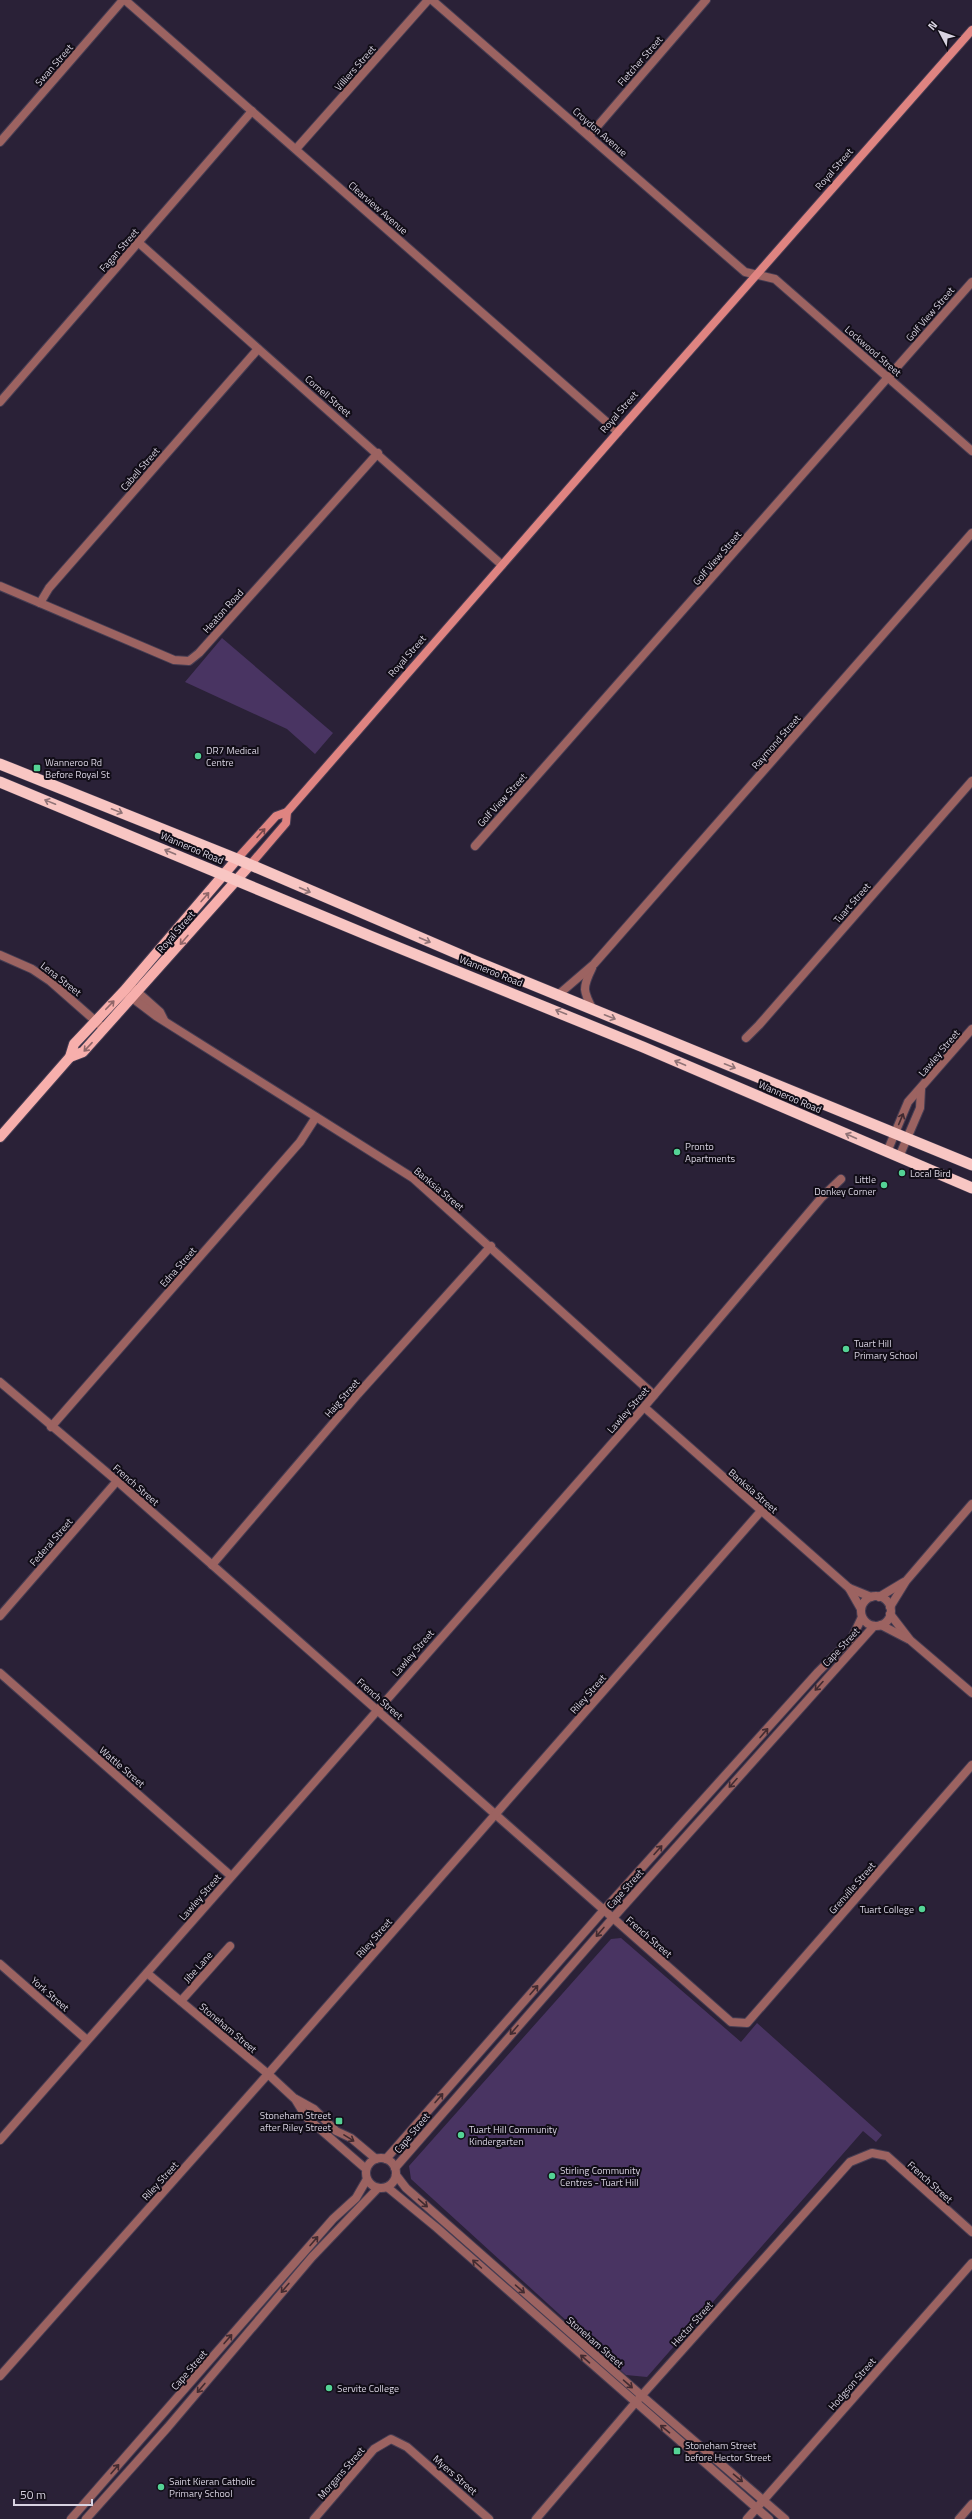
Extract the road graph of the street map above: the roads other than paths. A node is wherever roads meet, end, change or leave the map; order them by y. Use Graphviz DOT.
graph roads {
  1 [pos="124,0"];
  2 [pos="428,0"];
  3 [pos="432,0"];
  4 [pos="706,0"];
  5 [pos="972,30"];
  6 [pos="252,110"];
  7 [pos="589,136"];
  8 [pos="0,142"];
  9 [pos="296,150"];
  10 [pos="139,243"];
  11 [pos="757,274"];
  12 [pos="972,282"];
  13 [pos="258,349"];
  14 [pos="889,378"];
  15 [pos="0,402"];
  16 [pos="618,432"];
  17 [pos="972,451"];
  18 [pos="378,453"];
  19 [pos="972,533"];
  20 [pos="502,565"];
  21 [pos="0,586"];
  22 [pos="40,603"];
  23 [pos="0,764"];
  24 [pos="972,781"];
  25 [pos="0,782"];
  26 [pos="288,812"];
  27 [pos="475,846"];
  28 [pos="237,859"];
  29 [pos="250,865"];
  30 [pos="224,875"];
  31 [pos="236,880"];
  32 [pos="0,955"];
  33 [pos="594,964"];
  34 [pos="126,988"];
  35 [pos="558,995"];
  36 [pos="136,996"];
  37 [pos="594,1010"];
  38 [pos="95,1021"];
  39 [pos="104,1029"];
  40 [pos="972,1029"];
  41 [pos="746,1038"];
  42 [pos="70,1057"];
  43 [pos="921,1089"];
  44 [pos="316,1117"];
  45 [pos="895,1133"];
  46 [pos="0,1137"];
  47 [pos="907,1138"];
  48 [pos="932,1148"];
  49 [pos="887,1152"];
  50 [pos="899,1157"];
  51 [pos="972,1165"];
  52 [pos="972,1169"];
  53 [pos="841,1178"];
  54 [pos="972,1188"];
  55 [pos="491,1246"];
  56 [pos="0,1382"];
  57 [pos="654,1395"];
  58 [pos="644,1407"];
  59 [pos="51,1427"];
  60 [pos="117,1481"];
  61 [pos="972,1504"];
  62 [pos="761,1511"];
  63 [pos="212,1566"];
  64 [pos="906,1581"];
  65 [pos="850,1588"];
  66 [pos="875,1597"];
  67 [pos="890,1610"];
  68 [pos="862,1613"];
  69 [pos="0,1616"];
  70 [pos="877,1625"];
  71 [pos="910,1640"];
  72 [pos="0,1673"];
  73 [pos="972,1693"];
  74 [pos="377,1709"];
  75 [pos="972,1765"];
  76 [pos="495,1815"];
  77 [pos="231,1876"];
  78 [pos="603,1911"];
  79 [pos="612,1919"];
  80 [pos="230,1946"];
  81 [pos="0,1964"];
  82 [pos="147,1973"];
  83 [pos="181,2001"];
  84 [pos="748,2023"];
  85 [pos="87,2040"];
  86 [pos="268,2074"];
  87 [pos="295,2099"];
  88 [pos="0,2140"];
  89 [pos="872,2153"];
  90 [pos="376,2159"];
  91 [pos="386,2159"];
  92 [pos="366,2169"];
  93 [pos="396,2172"];
  94 [pos="367,2179"];
  95 [pos="387,2187"];
  96 [pos="378,2188"];
  97 [pos="972,2232"];
  98 [pos="972,2263"];
  99 [pos="0,2376"];
  100 [pos="642,2396"];
  101 [pos="635,2403"];
  102 [pos="407,2447"];
  103 [pos="764,2500"];
  104 [pos="972,2504"];
  105 [pos="757,2508"];
  106 [pos="71,2519"];
  107 [pos="86,2519"];
  108 [pos="314,2519"];
  109 [pos="489,2519"];
  110 [pos="536,2519"];
  111 [pos="747,2519"];
  112 [pos="769,2519"];
  113 [pos="785,2519"];
  114 [pos="959,2519"];
  1 -- 6 [label="street, Clearview Avenue"];
  1 -- 8 [label="street, Swan Street"];
  2 -- 9 [label="street, Villiers Street"];
  3 -- 7 [label="street, Croydon Avenue"];
  4 -- 7 [label="street, Fletcher Street"];
  5 -- 11 [label="main road, Royal Street"];
  6 -- 9 [label="street, Clearview Avenue"];
  6 -- 10 [label="street, Fagan Street"];
  7 -- 11 [label="street, Croydon Avenue"];
  9 -- 16 [label="street, Clearview Avenue"];
  10 -- 13 [label="street, Cornell Street"];
  10 -- 15 [label="street, Fagan Street"];
  11 -- 14 [label="street, Lockwood Street"];
  11 -- 16 [label="main road, Royal Street"];
  12 -- 14 [label="street, Golf View Street"];
  13 -- 18 [label="street, Cornell Street"];
  13 -- 22 [label="street, Cabell Street"];
  14 -- 17 [label="street, Lockwood Street"];
  14 -- 27 [label="street, Golf View Street"];
  16 -- 20 [label="main road, Royal Street"];
  18 -- 20 [label="street, Cornell Street"];
  18 -- 22 [label="street, Heaton Road"];
  19 -- 33 [label="street, Raymond Street"];
  20 -- 26 [label="main road, Royal Street"];
  21 -- 22 [label="street"];
  23 -- 28 [label="highway, Wanneroo Road, one-way"];
  24 -- 41 [label="street, Tuart Street"];
  30 -- 25 [label="highway, Wanneroo Road, one-way"];
  28 -- 26 [label="main road, Royal Street, one-way"];
  26 -- 29 [label="main road, Royal Street"];
  28 -- 29 [label="highway, Wanneroo Road"];
  28 -- 30 [label="main road, Royal Street"];
  29 -- 31 [label="main road, Royal Street"];
  29 -- 35 [label="highway, Wanneroo Road, one-way"];
  30 -- 31 [label="highway, Wanneroo Road"];
  34 -- 30 [label="main road, Royal Street, one-way"];
  31 -- 36 [label="main road, Royal Street, one-way"];
  49 -- 31 [label="highway, Wanneroo Road, one-way"];
  32 -- 38 [label="street, Lena Street"];
  33 -- 35 [label="street, Raymond Street"];
  33 -- 37 [label="street, Raymond Street"];
  34 -- 36 [label="street, Banksia Street"];
  38 -- 34 [label="main road, Royal Street, one-way"];
  35 -- 37 [label="highway, Wanneroo Road"];
  36 -- 39 [label="main road, Royal Street"];
  36 -- 44 [label="street, Banksia Street"];
  37 -- 45 [label="highway, Wanneroo Road, one-way"];
  38 -- 39 [label="street, Lena Street"];
  38 -- 42 [label="main road, Royal Street"];
  39 -- 42 [label="main road, Royal Street, one-way"];
  40 -- 43 [label="street, Lawley Street"];
  42 -- 46 [label="main road, Royal Street"];
  45 -- 43 [label="street, Lawley Street, one-way"];
  43 -- 47 [label="street, Lawley Street"];
  44 -- 55 [label="street, Banksia Street"];
  44 -- 59 [label="street, Edna Street"];
  45 -- 47 [label="highway, Wanneroo Road"];
  45 -- 49 [label="street, Lawley Street"];
  47 -- 48 [label="highway, Wanneroo Road"];
  47 -- 50 [label="street, Lawley Street"];
  48 -- 51 [label="highway, Wanneroo Road"];
  48 -- 52 [label="highway"];
  49 -- 50 [label="highway, Wanneroo Road"];
  50 -- 54 [label="highway, Wanneroo Road"];
  53 -- 57 [label="street, Lawley Street"];
  55 -- 57 [label="street, Banksia Street"];
  55 -- 63 [label="street, Haig Street"];
  56 -- 59 [label="street, French Street"];
  57 -- 58 [label="street, Lawley Street"];
  58 -- 62 [label="street, Banksia Street"];
  58 -- 74 [label="street, Lawley Street"];
  59 -- 60 [label="street, French Street"];
  60 -- 63 [label="street, French Street"];
  60 -- 69 [label="street, Federal Street"];
  61 -- 64 [label="street, Cape Street"];
  62 -- 65 [label="street, Banksia Street"];
  62 -- 76 [label="street, Riley Street"];
  63 -- 74 [label="street, French Street"];
  64 -- 66 [label="street, Cape Street"];
  64 -- 67 [label="street, Cape Street"];
  65 -- 66 [label="street, Banksia Street"];
  65 -- 68 [label="street, Banksia Street"];
  66 -- 67 [label="street"];
  66 -- 68 [label="street, Cape Street"];
  67 -- 70 [label="street, Cape Street"];
  67 -- 71 [label="street"];
  68 -- 70 [label="street, Cape Street"];
  78 -- 68 [label="street, Cape Street, one-way"];
  70 -- 71 [label="street"];
  70 -- 79 [label="street, Cape Street, one-way"];
  71 -- 73 [label="street"];
  72 -- 77 [label="street, Wattle Street"];
  74 -- 76 [label="street, French Street"];
  74 -- 77 [label="street, Lawley Street"];
  75 -- 84 [label="street, Grenville Street"];
  76 -- 78 [label="street, French Street"];
  76 -- 86 [label="street, Riley Street"];
  77 -- 82 [label="street, Lawley Street"];
  78 -- 79 [label="street, French Street"];
  91 -- 78 [label="street, Cape Street, one-way"];
  79 -- 84 [label="street, French Street"];
  79 -- 93 [label="street, Cape Street, one-way"];
  80 -- 83 [label="street, Jibe Lane"];
  81 -- 85 [label="street, York Street"];
  82 -- 83 [label="street, Stoneham Street"];
  82 -- 85 [label="street, Lawley Street"];
  83 -- 86 [label="street, Stoneham Street"];
  85 -- 88 [label="street, Lawley Street"];
  86 -- 87 [label="street, Stoneham Street"];
  86 -- 99 [label="street, Riley Street"];
  87 -- 90 [label="street, Stoneham Street, one-way"];
  87 -- 92 [label="street, Stoneham Street"];
  89 -- 97 [label="street, French Street"];
  89 -- 100 [label="street, Hector Street"];
  90 -- 91 [label="street, Cape Street"];
  90 -- 92 [label="street"];
  91 -- 93 [label="street, Cape Street"];
  92 -- 94 [label="street"];
  93 -- 95 [label="street, Cape Street"];
  93 -- 100 [label="street, Stoneham Street, one-way"];
  94 -- 96 [label="street"];
  106 -- 94 [label="street, Cape Street, one-way"];
  95 -- 96 [label="street"];
  101 -- 95 [label="street, Stoneham Street, one-way"];
  96 -- 107 [label="street, Cape Street, one-way"];
  98 -- 103 [label="street, Hodgson Street"];
  100 -- 101 [label="street, Hector Street"];
  100 -- 103 [label="street, Stoneham Street, one-way"];
  105 -- 101 [label="street, Stoneham Street, one-way"];
  101 -- 110 [label="street, Hector Street"];
  102 -- 108 [label="street, Morgans Street"];
  102 -- 109 [label="street, Myers Street"];
  103 -- 105 [label="street, Hodgson Street"];
  103 -- 113 [label="street, Stoneham Street"];
  104 -- 114 [label="street"];
  105 -- 111 [label="street, Hodgson Street"];
  105 -- 112 [label="street, Stoneham Street"];
}
